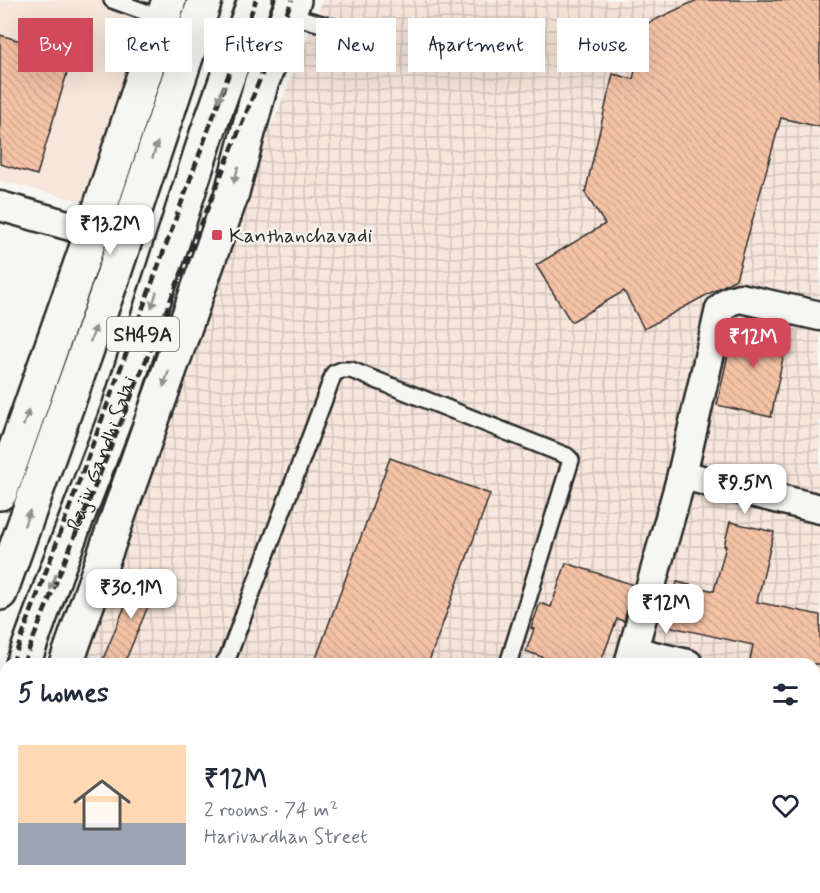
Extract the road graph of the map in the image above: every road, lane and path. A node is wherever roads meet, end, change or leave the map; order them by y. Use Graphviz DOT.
graph roads {
  1 [pos="112,0"];
  2 [pos="205,0"];
  3 [pos="255,0"];
  4 [pos="292,8"];
  5 [pos="165,9"];
  6 [pos="317,18"];
  7 [pos="0,206"];
  8 [pos="92,232"];
  9 [pos="820,316"];
  10 [pos="682,475"];
  11 [pos="0,493"];
  12 [pos="820,509"];
  13 [pos="0,592"];
  14 [pos="25,658"];
  15 [pos="68,658"];
  16 [pos="227,658"];
  17 [pos="510,658"];
  18 [pos="631,658"];
  1 -- 5 [label="lane"];
  13 -- 2 [label="main road, SH49A, one-way"];
  3 -- 14 [label="main road, Rajiv Gandhi Salai / SH49A, one-way"];
  4 -- 6 [label="lane"];
  4 -- 15 [label="main road, one-way"];
  5 -- 8 [label="main road"];
  7 -- 8 [label="street"];
  11 -- 8 [label="main road, one-way"];
  9 -- 10 [label="street"];
  10 -- 12 [label="street"];
  10 -- 18 [label="street"];
  16 -- 17 [label="lane"];
}
